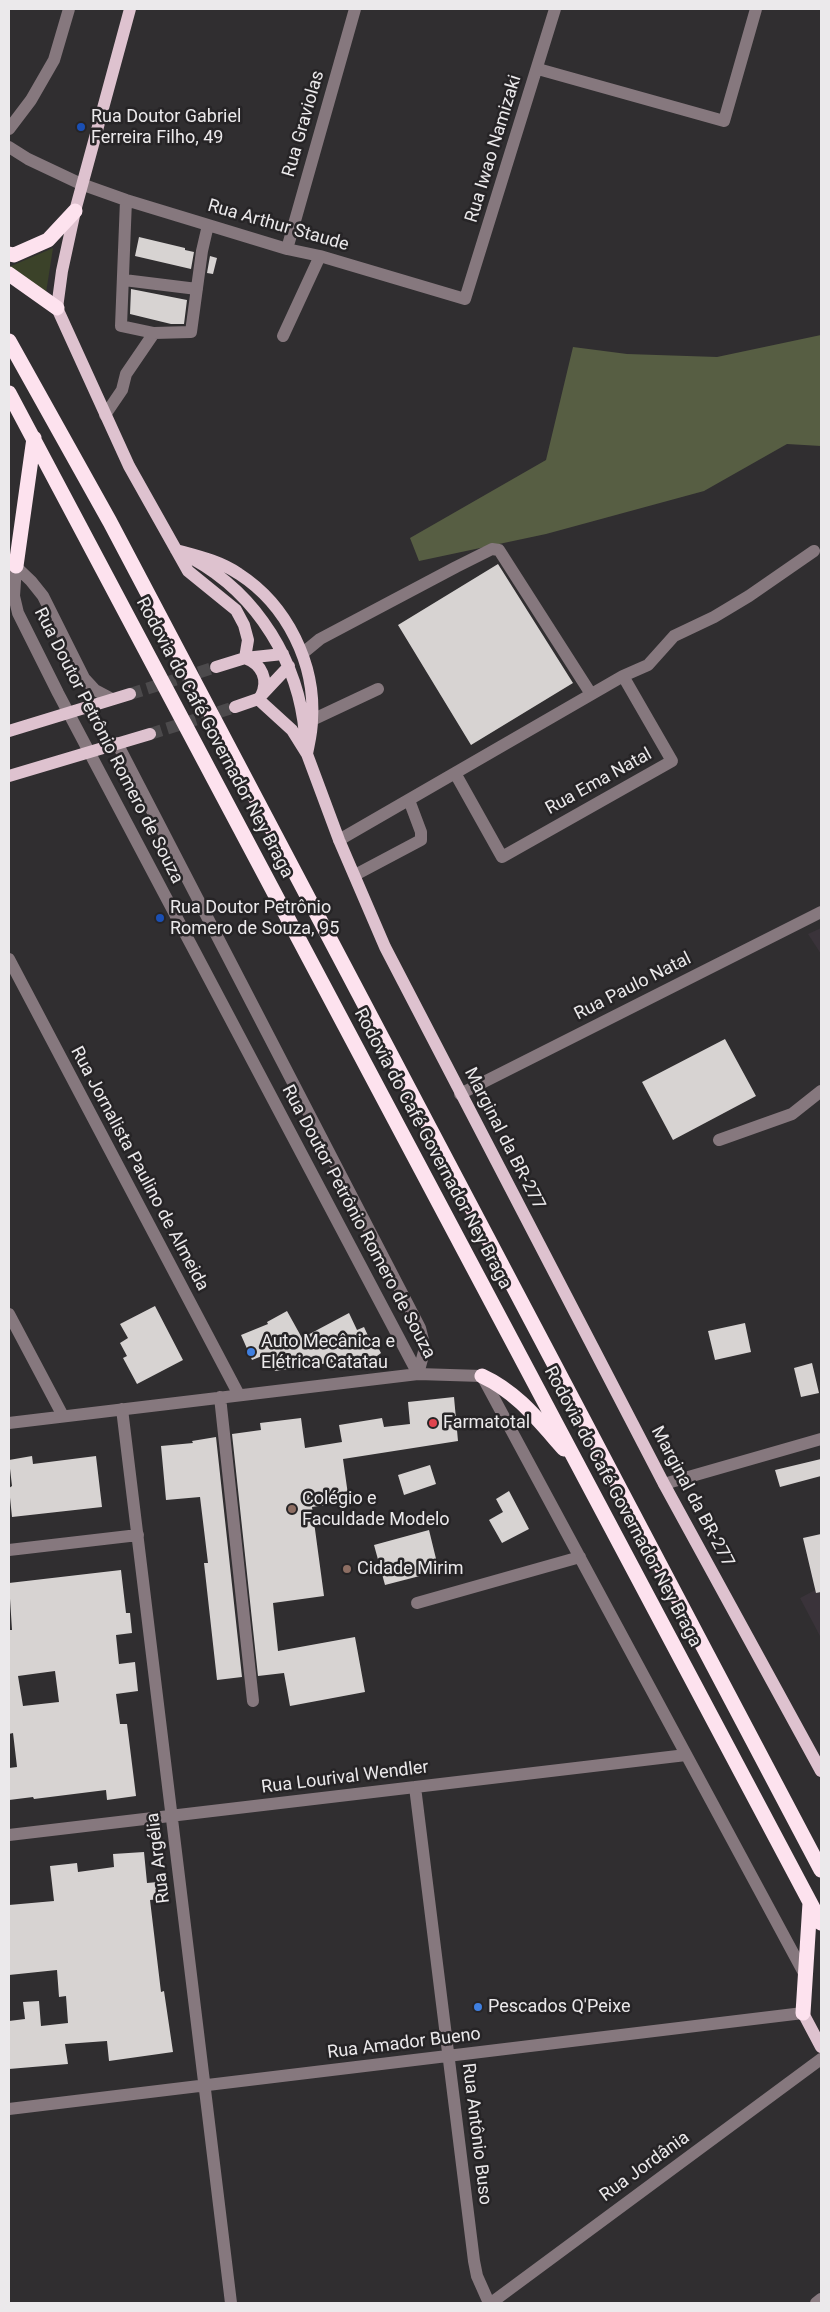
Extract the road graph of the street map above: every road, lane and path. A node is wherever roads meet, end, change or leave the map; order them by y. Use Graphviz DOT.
graph roads {
  1 [pos="68,9"];
  2 [pos="130,9"];
  3 [pos="355,9"];
  4 [pos="554,9"];
  5 [pos="756,9"];
  6 [pos="538,68"];
  7 [pos="9,129"];
  8 [pos="9,146"];
  9 [pos="81,184"];
  10 [pos="126,200"];
  11 [pos="75,211"];
  12 [pos="208,225"];
  13 [pos="287,249"];
  14 [pos="9,254"];
  15 [pos="320,256"];
  16 [pos="9,274"];
  17 [pos="124,280"];
  18 [pos="197,290"];
  19 [pos="466,299"];
  20 [pos="57,308"];
  21 [pos="154,333"];
  22 [pos="284,336"];
  23 [pos="9,341"];
  24 [pos="9,393"];
  25 [pos="105,415"];
  26 [pos="34,438"];
  27 [pos="15,531"];
  28 [pos="176,550"];
  29 [pos="814,551"];
  30 [pos="12,563"];
  31 [pos="302,653"];
  32 [pos="283,654"];
  33 [pos="245,658"];
  34 [pos="289,666"];
  35 [pos="216,667"];
  36 [pos="623,676"];
  37 [pos="378,689"];
  38 [pos="130,694"];
  39 [pos="591,694"];
  40 [pos="112,699"];
  41 [pos="258,699"];
  42 [pos="235,707"];
  43 [pos="68,713"];
  44 [pos="312,720"];
  45 [pos="9,731"];
  46 [pos="150,734"];
  47 [pos="117,743"];
  48 [pos="89,752"];
  49 [pos="307,754"];
  50 [pos="456,773"];
  51 [pos="9,776"];
  52 [pos="409,800"];
  53 [pos="340,840"];
  54 [pos="355,875"];
  55 [pos="821,912"];
  56 [pos="9,959"];
  57 [pos="821,1091"];
  58 [pos="460,1094"];
  59 [pos="719,1140"];
  60 [pos="9,1314"];
  61 [pos="418,1374"];
  62 [pos="482,1376"];
  63 [pos="239,1395"];
  64 [pos="220,1397"];
  65 [pos="122,1409"];
  66 [pos="63,1416"];
  67 [pos="9,1423"];
  68 [pos="821,1439"];
  69 [pos="581,1469"];
  70 [pos="664,1484"];
  71 [pos="138,1535"];
  72 [pos="9,1550"];
  73 [pos="580,1557"];
  74 [pos="417,1603"];
  75 [pos="253,1701"];
  76 [pos="686,1755"];
  77 [pos="821,1771"];
  78 [pos="415,1787"];
  79 [pos="171,1816"];
  80 [pos="798,1826"];
  81 [pos="9,1835"];
  82 [pos="821,1849"];
  83 [pos="821,1870"];
  84 [pos="810,1902"];
  85 [pos="821,1923"];
  86 [pos="805,1975"];
  87 [pos="803,2013"];
  88 [pos="821,2047"];
  89 [pos="448,2056"];
  90 [pos="821,2059"];
  91 [pos="204,2086"];
  92 [pos="9,2110"];
  93 [pos="821,2299"];
  94 [pos="231,2303"];
  95 [pos="490,2303"];
  96 [pos="816,2303"];
  1 -- 7 [label="street"];
  2 -- 9 [label="main road"];
  3 -- 13 [label="street, Rua Graviolas"];
  4 -- 6 [label="street, Rua Iwao Namizaki"];
  5 -- 6 [label="street"];
  6 -- 19 [label="street, Rua Iwao Namizaki"];
  8 -- 9 [label="street, Rua Arthur Staude"];
  9 -- 10 [label="street, Rua Arthur Staude"];
  9 -- 11 [label="main road"];
  10 -- 12 [label="street, Rua Arthur Staude"];
  10 -- 17 [label="street"];
  11 -- 14 [label="highway"];
  11 -- 20 [label="main road"];
  12 -- 13 [label="street, Rua Arthur Staude"];
  12 -- 18 [label="street"];
  13 -- 15 [label="street, Rua Arthur Staude"];
  15 -- 19 [label="street, Rua Arthur Staude"];
  15 -- 22 [label="street"];
  16 -- 20 [label="highway"];
  17 -- 18 [label="street"];
  17 -- 21 [label="street"];
  18 -- 21 [label="street"];
  20 -- 25 [label="main road"];
  21 -- 25 [label="street"];
  23 -- 80 [label="highway, Rodovia do Café Governador Ney Braga"];
  24 -- 26 [label="highway, Rodovia do Café Governador Ney Braga"];
  25 -- 28 [label="main road"];
  26 -- 27 [label="highway"];
  26 -- 69 [label="highway, Rodovia do Café Governador Ney Braga"];
  27 -- 30 [label="highway"];
  28 -- 31 [label="main road, Marginal da BR-277"];
  28 -- 32 [label="main road"];
  28 -- 33 [label="main road"];
  29 -- 36 [label="street"];
  30 -- 40 [label="street, Rua Doutor Petrônio Romero de Souza"];
  30 -- 43 [label="street, Rua Doutor Petrônio Romero de Souza"];
  31 -- 39 [label="street"];
  31 -- 44 [label="main road, Marginal da BR-277"];
  32 -- 33 [label="main road"];
  32 -- 34 [label="main road"];
  33 -- 35 [label="main road"];
  33 -- 41 [label="main road"];
  34 -- 41 [label="main road"];
  34 -- 49 [label="main road"];
  36 -- 39 [label="street"];
  36 -- 50 [label="street, Rua Ema Natal"];
  37 -- 44 [label="street"];
  38 -- 40 [label="main road"];
  39 -- 50 [label="street"];
  40 -- 43 [label="main road"];
  41 -- 42 [label="main road"];
  41 -- 49 [label="main road"];
  43 -- 45 [label="main road"];
  43 -- 48 [label="street, Rua Doutor Petrônio Romero de Souza"];
  44 -- 49 [label="main road, Marginal da BR-277"];
  46 -- 47 [label="main road"];
  47 -- 48 [label="main road"];
  47 -- 61 [label="street, Rua Doutor Petrônio Romero de Souza"];
  48 -- 51 [label="main road"];
  48 -- 61 [label="street, Rua Doutor Petrônio Romero de Souza"];
  49 -- 53 [label="main road, Marginal da BR-277"];
  50 -- 52 [label="street"];
  52 -- 53 [label="street"];
  52 -- 54 [label="street"];
  53 -- 54 [label="main road, Marginal da BR-277"];
  54 -- 58 [label="main road, Marginal da BR-277"];
  55 -- 58 [label="street, Rua Paulo Natal"];
  56 -- 63 [label="street, Rua Jornalista Paulino de Almeida"];
  57 -- 59 [label="street"];
  58 -- 70 [label="main road, Marginal da BR-277"];
  60 -- 66 [label="street"];
  61 -- 62 [label="street"];
  61 -- 63 [label="street"];
  62 -- 69 [label="highway"];
  62 -- 73 [label="street"];
  63 -- 64 [label="street"];
  64 -- 65 [label="street"];
  64 -- 75 [label="street"];
  65 -- 66 [label="street"];
  65 -- 71 [label="street, Rua Argélia"];
  66 -- 67 [label="street"];
  68 -- 70 [label="street"];
  69 -- 84 [label="highway, Rodovia do Café Governador Ney Braga"];
  70 -- 77 [label="main road, Marginal da BR-277"];
  71 -- 72 [label="street"];
  71 -- 79 [label="street, Rua Argélia"];
  73 -- 74 [label="street"];
  73 -- 76 [label="street"];
  76 -- 78 [label="street, Rua Lourival Wendler"];
  76 -- 86 [label="street"];
  78 -- 79 [label="street, Rua Lourival Wendler"];
  78 -- 89 [label="street, Rua Antônio Buso"];
  79 -- 81 [label="street, Rua Lourival Wendler"];
  79 -- 91 [label="street, Rua Argélia"];
  80 -- 82 [label="highway"];
  80 -- 83 [label="highway, Rodovia do Café Governador Ney Braga"];
  84 -- 85 [label="highway, Rodovia do Café Governador Ney Braga"];
  84 -- 86 [label="highway"];
  86 -- 87 [label="highway"];
  87 -- 88 [label="main road"];
  87 -- 89 [label="street, Rua Amador Bueno"];
  89 -- 91 [label="street, Rua Amador Bueno"];
  89 -- 95 [label="street, Rua Antônio Buso"];
  90 -- 95 [label="street, Rua Jordânia"];
  91 -- 92 [label="street, Rua Amador Bueno"];
  91 -- 94 [label="street, Rua Argélia"];
  93 -- 96 [label="street"];
}
